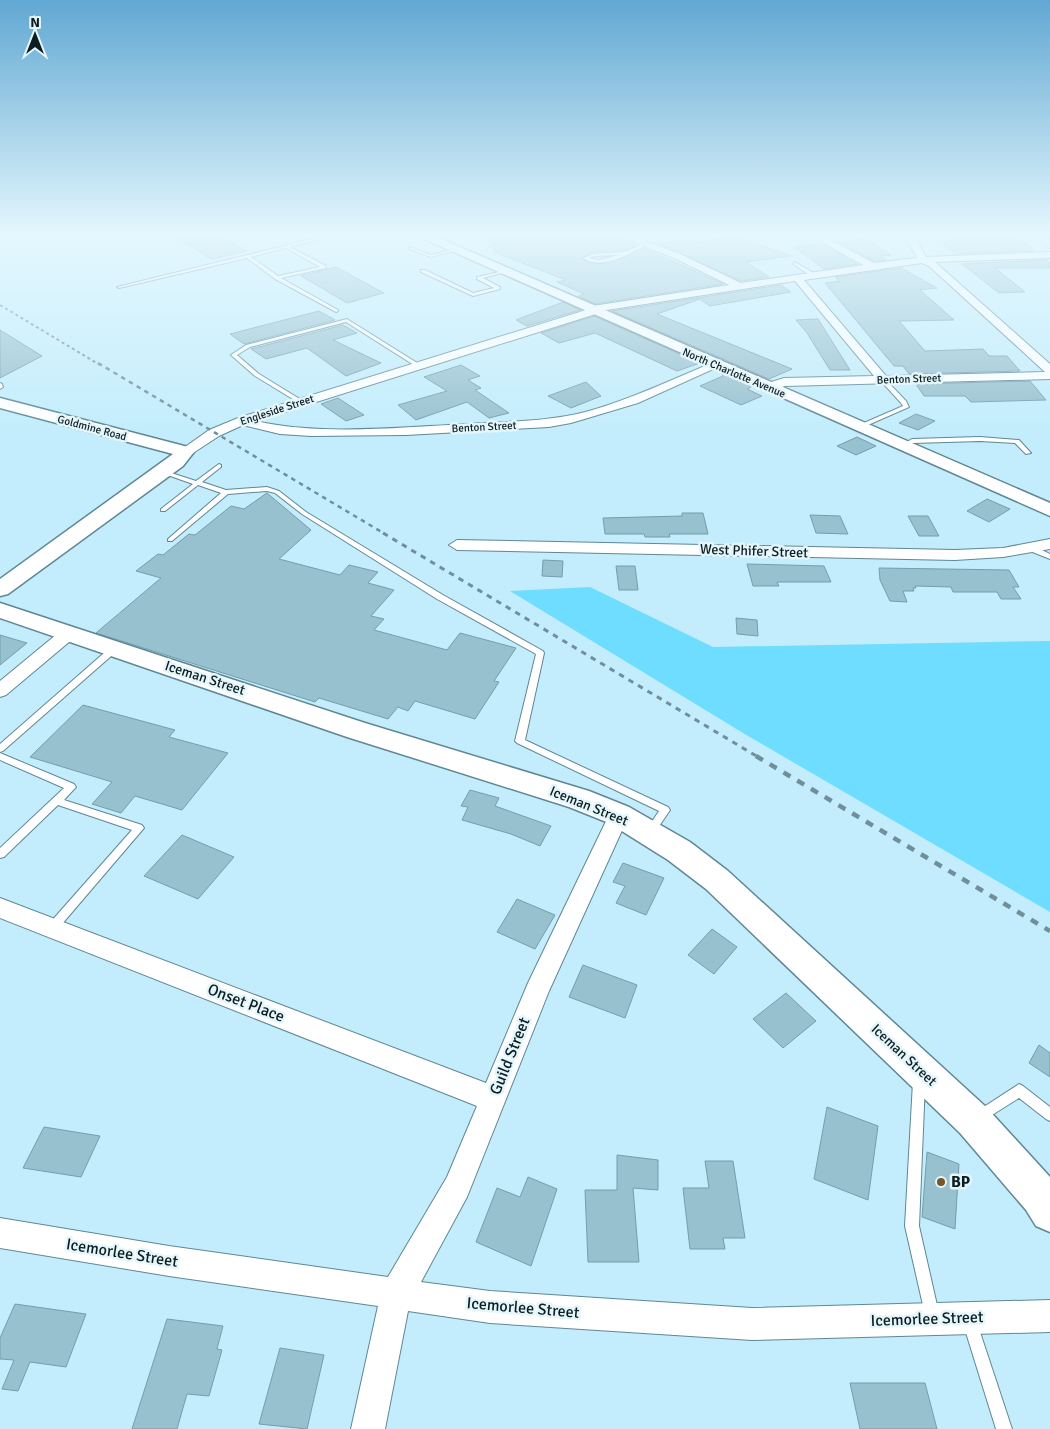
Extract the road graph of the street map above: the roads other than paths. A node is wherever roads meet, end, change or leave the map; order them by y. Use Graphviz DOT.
graph roads {
  1 [pos="318,301"];
  2 [pos="570,301"];
  3 [pos="649,301"];
  4 [pos="817,301"];
  5 [pos="973,301"];
  6 [pos="592,310"];
  7 [pos="336,311"];
  8 [pos="716,365"];
  9 [pos="419,366"];
  10 [pos="1050,370"];
  11 [pos="1050,375"];
  12 [pos="883,380"];
  13 [pos="769,387"];
  14 [pos="301,402"];
  15 [pos="0,403"];
  16 [pos="242,421"];
  17 [pos="858,427"];
  18 [pos="903,446"];
  19 [pos="185,452"];
  20 [pos="1028,453"];
  21 [pos="219,466"];
  22 [pos="162,472"];
  23 [pos="197,483"];
  24 [pos="226,492"];
  25 [pos="163,510"];
  26 [pos="1050,510"];
  27 [pos="170,540"];
  28 [pos="1050,544"];
  29 [pos="458,545"];
  30 [pos="1033,549"];
  31 [pos="1050,557"];
  32 [pos="0,590"];
  33 [pos="0,610"];
  34 [pos="69,633"];
  35 [pos="115,648"];
  36 [pos="0,691"];
  37 [pos="0,749"];
  38 [pos="0,756"];
  39 [pos="56,801"];
  40 [pos="619,815"];
  41 [pos="650,834"];
  42 [pos="0,854"];
  43 [pos="0,908"];
  44 [pos="52,928"];
  45 [pos="920,1070"];
  46 [pos="493,1099"];
  47 [pos="1050,1115"];
  48 [pos="973,1120"];
  49 [pos="1050,1212"];
  50 [pos="0,1234"];
  51 [pos="396,1293"];
  52 [pos="1050,1316"];
  53 [pos="968,1318"];
  54 [pos="933,1319"];
  55 [pos="368,1429"];
  56 [pos="1004,1429"];
  1 -- 7 [label="lane"];
  2 -- 6 [label="main road, North Charlotte Avenue"];
  3 -- 6 [label="street, Engleside Street"];
  4 -- 12 [label="street"];
  5 -- 10 [label="street"];
  6 -- 8 [label="main road, North Charlotte Avenue"];
  6 -- 9 [label="street, Engleside Street"];
  8 -- 13 [label="main road, North Charlotte Avenue"];
  8 -- 16 [label="street, Benton Street"];
  9 -- 14 [label="street, Engleside Street"];
  9 -- 14 [label="lane"];
  11 -- 12 [label="street, Benton Street"];
  12 -- 13 [label="street, Benton Street"];
  12 -- 17 [label="lane"];
  13 -- 17 [label="main road, North Charlotte Avenue"];
  14 -- 16 [label="street, Engleside Street"];
  15 -- 19 [label="main road, Goldmine Road"];
  16 -- 19 [label="street, Engleside Street"];
  17 -- 18 [label="main road, North Charlotte Avenue"];
  18 -- 20 [label="lane"];
  18 -- 26 [label="main road, North Charlotte Avenue"];
  19 -- 22 [label="main road, Engleside Street"];
  21 -- 23 [label="lane"];
  22 -- 23 [label="lane"];
  22 -- 32 [label="main road, Engleside Street"];
  23 -- 24 [label="lane"];
  23 -- 25 [label="lane"];
  24 -- 27 [label="lane"];
  24 -- 41 [label="lane"];
  28 -- 30 [label="street, West Phifer Street"];
  29 -- 30 [label="street, West Phifer Street"];
  30 -- 31 [label="lane"];
  33 -- 34 [label="main road, Iceman Street"];
  34 -- 35 [label="main road, Iceman Street"];
  34 -- 36 [label="street"];
  35 -- 37 [label="lane"];
  35 -- 40 [label="main road, Iceman Street"];
  38 -- 39 [label="lane"];
  39 -- 42 [label="lane"];
  39 -- 44 [label="lane"];
  40 -- 41 [label="main road, Iceman Street"];
  40 -- 46 [label="street, Guild Street"];
  41 -- 45 [label="main road, Iceman Street"];
  43 -- 44 [label="street, Onset Place"];
  44 -- 46 [label="street, Onset Place"];
  45 -- 48 [label="main road, Iceman Street"];
  45 -- 54 [label="lane"];
  46 -- 51 [label="street, Guild Street"];
  47 -- 48 [label="lane"];
  48 -- 49 [label="main road, Iceman Street"];
  50 -- 51 [label="street, Icemorlee Street"];
  51 -- 54 [label="street, Icemorlee Street"];
  51 -- 55 [label="street"];
  52 -- 53 [label="street, Icemorlee Street"];
  53 -- 54 [label="street, Icemorlee Street"];
  53 -- 56 [label="lane"];
}
